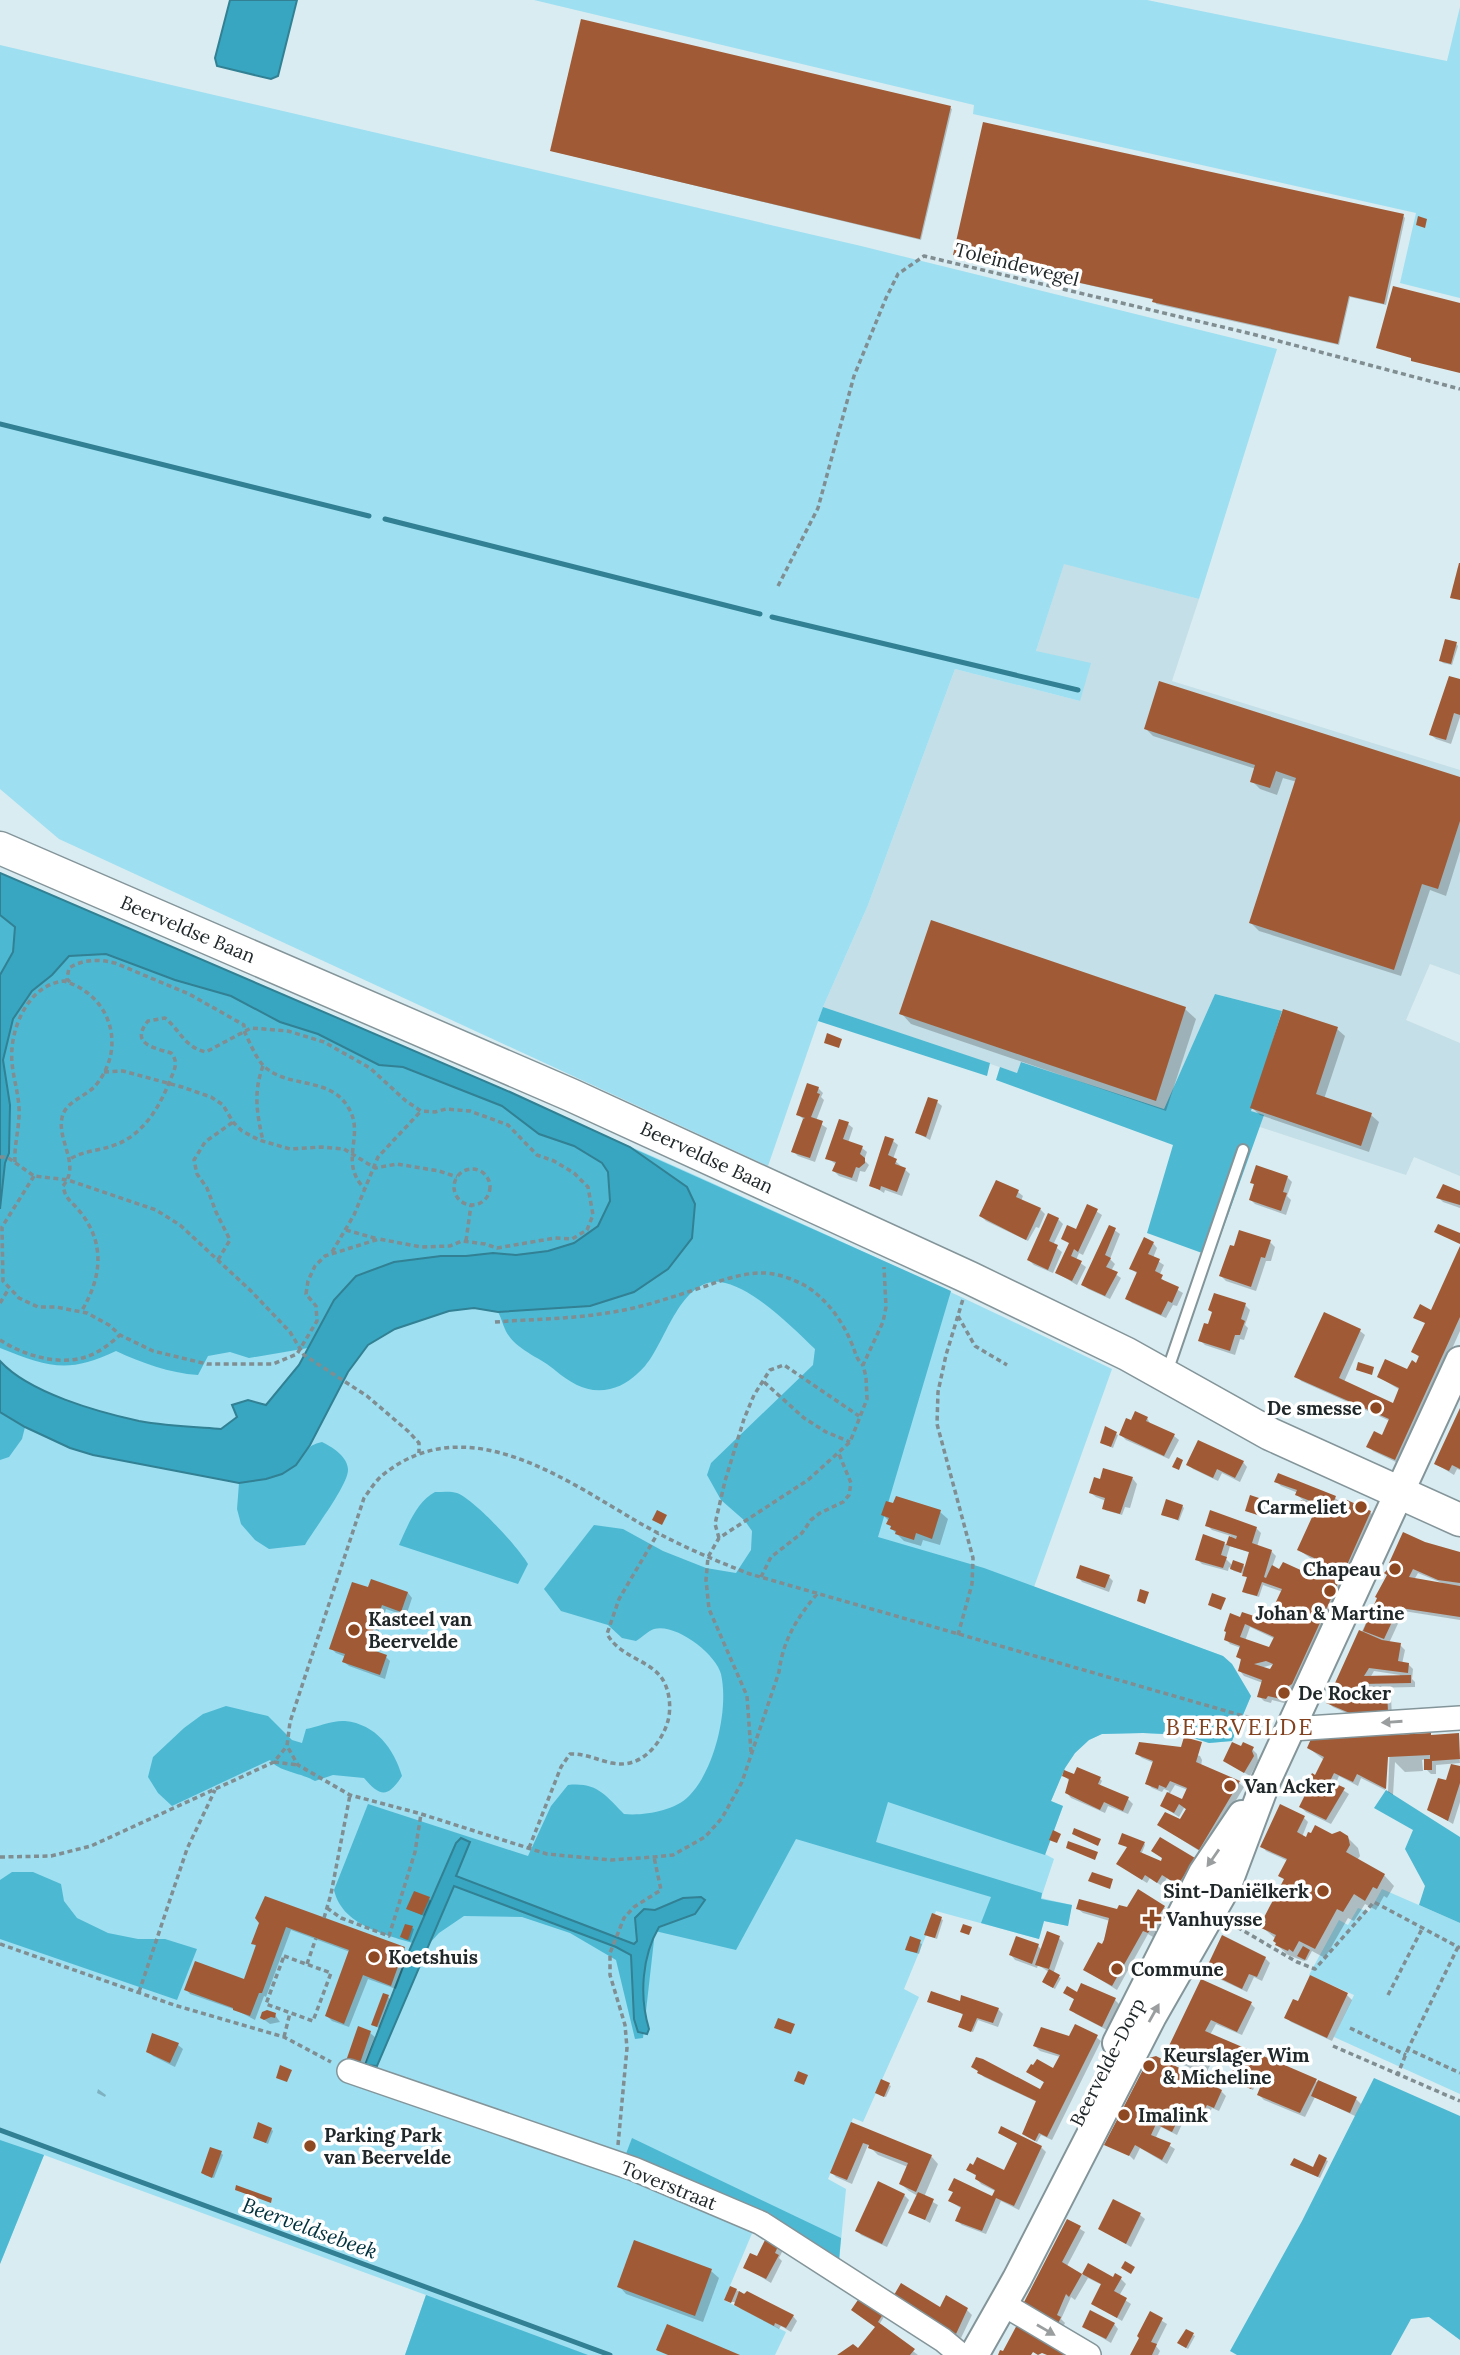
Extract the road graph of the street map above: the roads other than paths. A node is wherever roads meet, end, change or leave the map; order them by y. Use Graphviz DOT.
graph roads {
  1 [pos="0,848"];
  2 [pos="1243,1150"];
  3 [pos="1460,1361"];
  4 [pos="1166,1375"];
  5 [pos="1400,1493"];
  6 [pos="1460,1520"];
  7 [pos="1460,1718"];
  8 [pos="1292,1728"];
  9 [pos="1266,1781"];
  10 [pos="349,2071"];
  11 [pos="1003,2304"];
  12 [pos="961,2355"];
  13 [pos="973,2355"];
  14 [pos="1089,2355"];
  1 -- 4 [label="main road, Beerveldse Baan"];
  2 -- 4 [label="lane"];
  3 -- 5 [label="street, Beervelde-Dorp"];
  4 -- 5 [label="main road, Beerveldse Baan"];
  5 -- 6 [label="main road, Beerveldse Baan"];
  5 -- 8 [label="street, Beervelde-Dorp"];
  7 -- 8 [label="street, one-way"];
  8 -- 9 [label="street, Beervelde-Dorp"];
  11 -- 9 [label="street, Beervelde-Dorp, one-way"];
  9 -- 13 [label="street, Beervelde-Dorp, one-way"];
  10 -- 12 [label="street, Toverstraat"];
  11 -- 13 [label="street, Beervelde-Dorp"];
  11 -- 14 [label="street, one-way"];
}
